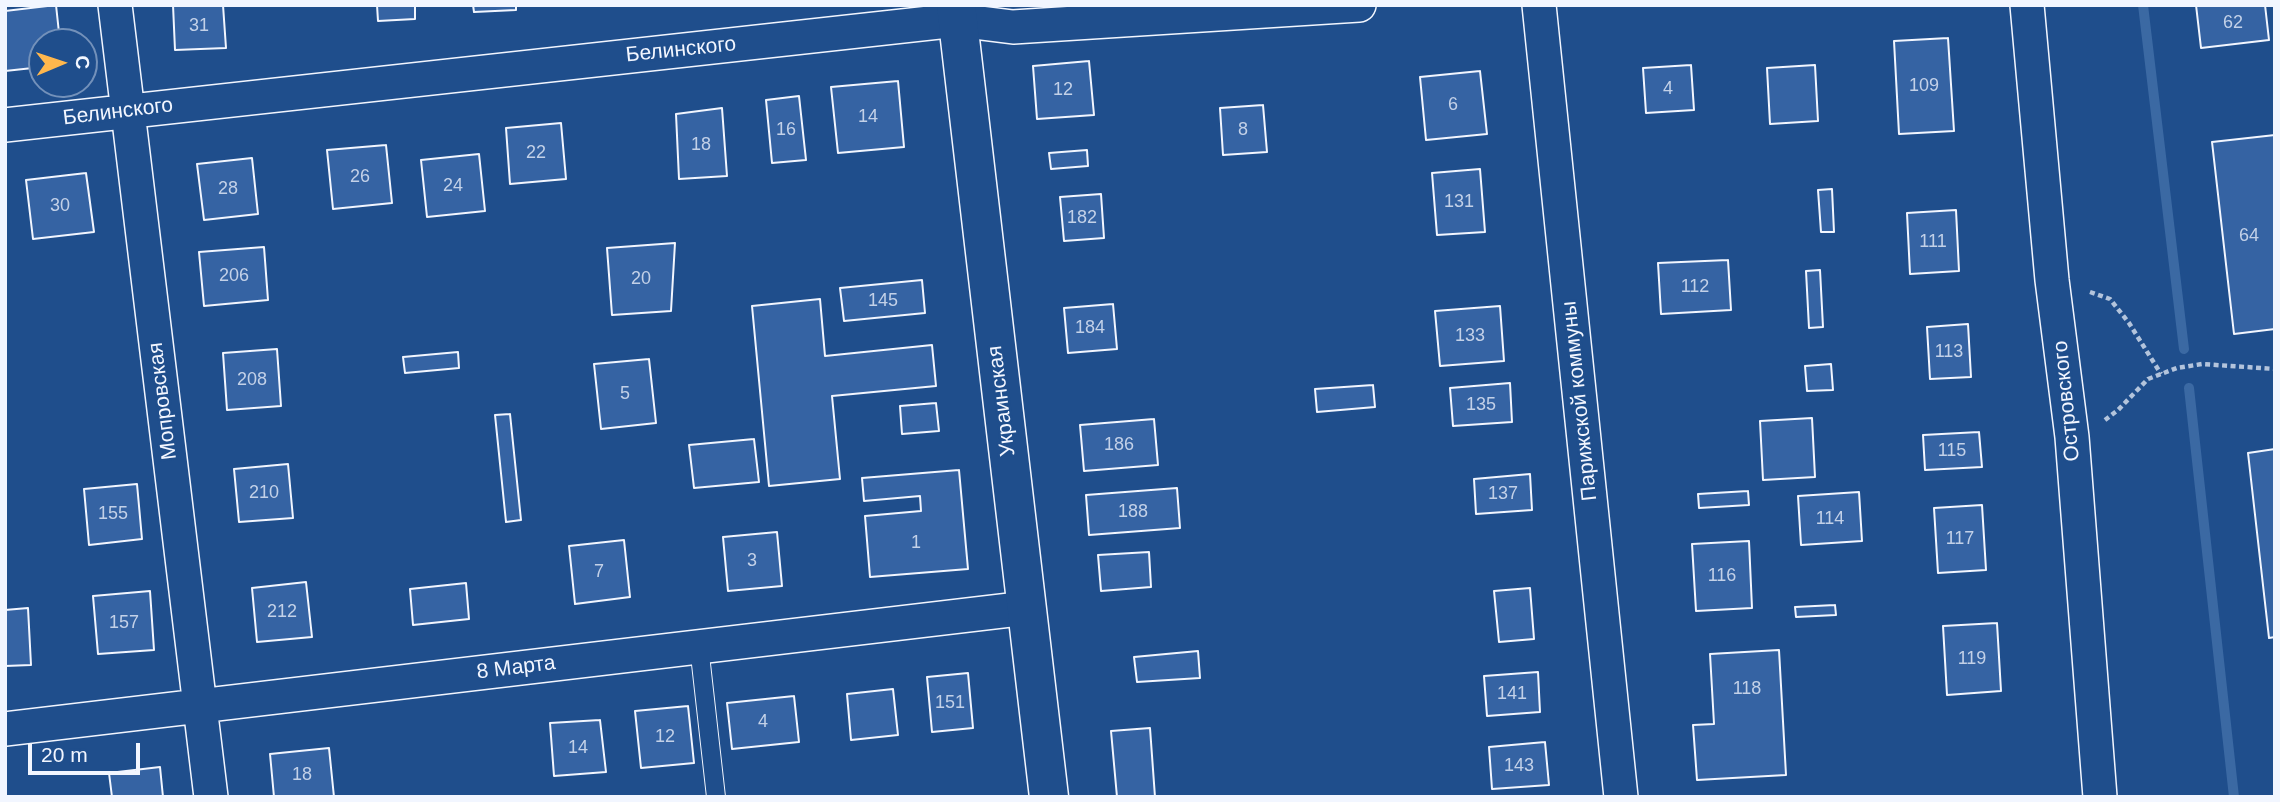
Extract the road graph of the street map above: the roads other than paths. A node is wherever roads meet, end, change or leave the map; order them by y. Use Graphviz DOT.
graph roads {
  1 [pos="115,5"];
  2 [pos="1359,5"];
  3 [pos="1539,5"];
  4 [pos="2027,5"];
  5 [pos="1197,10"];
  6 [pos="956,13"];
  7 [pos="128,110"];
  8 [pos="5,125"];
  9 [pos="1027,608"];
  10 [pos="699,646"];
  11 [pos="200,706"];
  12 [pos="5,729"];
  13 [pos="211,797"];
  14 [pos="716,797"];
  15 [pos="1049,797"];
  16 [pos="1621,797"];
  17 [pos="2099,797"];
  1 -- 7 [label="street, Мопровская"];
  2 -- 5 [label="street, Белинского"];
  3 -- 16 [label="street, Парижской коммуны"];
  4 -- 17 [label="street, Островского"];
  5 -- 6 [label="street, Белинского"];
  6 -- 7 [label="street, Белинского"];
  6 -- 9 [label="street, Украинская"];
  7 -- 8 [label="street, Белинского"];
  7 -- 11 [label="street, Мопровская"];
  9 -- 10 [label="street, 8 Марта"];
  9 -- 15 [label="street, Украинская"];
  10 -- 11 [label="street, 8 Марта"];
  10 -- 14 [label="lane"];
  11 -- 12 [label="street, 8 Марта"];
  11 -- 13 [label="street, Мопровская"];
}
